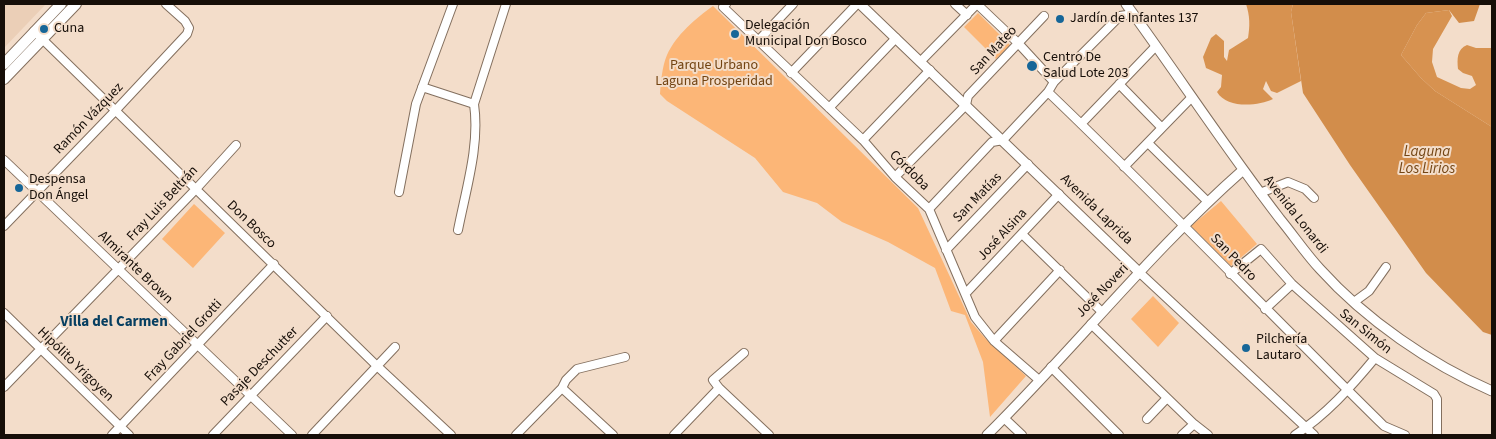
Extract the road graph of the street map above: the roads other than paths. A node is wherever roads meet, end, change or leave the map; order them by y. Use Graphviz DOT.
graph roads {
  1 [pos="166,4"];
  2 [pos="453,4"];
  3 [pos="506,4"];
  4 [pos="793,4"];
  5 [pos="859,4"];
  6 [pos="955,4"];
  7 [pos="977,4"];
  8 [pos="1126,4"];
  9 [pos="67,5"];
  10 [pos="724,5"];
  11 [pos="1133,14"];
  12 [pos="967,15"];
  13 [pos="1044,16"];
  14 [pos="34,31"];
  15 [pos="896,38"];
  16 [pos="42,39"];
  17 [pos="758,41"];
  18 [pos="1018,43"];
  19 [pos="1155,46"];
  20 [pos="921,62"];
  21 [pos="4,64"];
  22 [pos="930,70"];
  23 [pos="792,73"];
  24 [pos="4,79"];
  25 [pos="1054,82"];
  26 [pos="1119,84"];
  27 [pos="422,87"];
  28 [pos="1048,92"];
  29 [pos="1192,97"];
  30 [pos="474,104"];
  31 [pos="966,104"];
  32 [pos="829,108"];
  33 [pos="115,111"];
  34 [pos="1081,124"];
  35 [pos="1162,128"];
  36 [pos="863,140"];
  37 [pos="1003,140"];
  38 [pos="1148,143"];
  39 [pos="236,145"];
  40 [pos="4,160"];
  41 [pos="1028,164"];
  42 [pos="1124,167"];
  43 [pos="1243,170"];
  44 [pos="895,177"];
  45 [pos="196,189"];
  46 [pos="37,191"];
  47 [pos="399,192"];
  48 [pos="1260,193"];
  49 [pos="1059,194"];
  50 [pos="1314,198"];
  51 [pos="1208,202"];
  52 [pos="929,209"];
  53 [pos="4,226"];
  54 [pos="1184,226"];
  55 [pos="458,230"];
  56 [pos="1022,234"];
  57 [pos="946,250"];
  58 [pos="274,264"];
  59 [pos="1386,267"];
  60 [pos="119,269"];
  61 [pos="1060,270"];
  62 [pos="1140,273"];
  63 [pos="1230,274"];
  64 [pos="1292,284"];
  65 [pos="966,293"];
  66 [pos="1354,302"];
  67 [pos="1265,309"];
  68 [pos="1102,312"];
  69 [pos="4,313"];
  70 [pos="326,316"];
  71 [pos="1091,324"];
  72 [pos="994,340"];
  73 [pos="198,346"];
  74 [pos="394,347"];
  75 [pos="40,349"];
  76 [pos="744,353"];
  77 [pos="625,357"];
  78 [pos="1375,358"];
  79 [pos="377,366"];
  80 [pos="1051,367"];
  81 [pos="1039,380"];
  82 [pos="4,387"];
  83 [pos="562,388"];
  84 [pos="719,388"];
  85 [pos="1348,391"];
  86 [pos="1492,391"];
  87 [pos="249,396"];
  88 [pos="1167,398"];
  89 [pos="1004,418"];
  90 [pos="1147,419"];
  91 [pos="1194,424"];
  92 [pos="120,427"];
  93 [pos="1306,428"];
  94 [pos="112,435"];
  95 [pos="129,435"];
  96 [pos="213,435"];
  97 [pos="292,435"];
  98 [pos="312,435"];
  99 [pos="451,435"];
  100 [pos="516,435"];
  101 [pos="613,435"];
  102 [pos="674,435"];
  103 [pos="769,435"];
  104 [pos="987,435"];
  105 [pos="1022,435"];
  106 [pos="1119,435"];
  107 [pos="1182,435"];
  108 [pos="1208,435"];
  109 [pos="1295,435"];
  110 [pos="1314,435"];
  111 [pos="1405,435"];
  112 [pos="1437,435"];
  1 -- 33 [label="street, Ramón Vázquez"];
  2 -- 27 [label="street"];
  3 -- 30 [label="street"];
  4 -- 17 [label="street"];
  5 -- 15 [label="street, Avenida Laprida"];
  5 -- 23 [label="street"];
  6 -- 12 [label="street"];
  7 -- 12 [label="street"];
  7 -- 18 [label="street"];
  8 -- 11 [label="street, Avenida Lonardi"];
  9 -- 14 [label="main road"];
  9 -- 16 [label="main road"];
  10 -- 17 [label="street, Córdoba"];
  11 -- 19 [label="street, Avenida Lonardi"];
  11 -- 25 [label="street"];
  12 -- 20 [label="street"];
  13 -- 18 [label="street, San Mateo"];
  14 -- 16 [label="street, Don Bosco"];
  14 -- 21 [label="main road"];
  15 -- 20 [label="street, Avenida Laprida"];
  15 -- 32 [label="street"];
  16 -- 24 [label="main road"];
  16 -- 33 [label="street, Don Bosco"];
  17 -- 23 [label="street, Córdoba"];
  18 -- 25 [label="street"];
  18 -- 31 [label="street, San Mateo"];
  19 -- 26 [label="street"];
  19 -- 29 [label="street, Avenida Lonardi"];
  20 -- 22 [label="street, Avenida Laprida"];
  22 -- 31 [label="street, Avenida Laprida"];
  22 -- 36 [label="street"];
  23 -- 32 [label="street, Córdoba"];
  25 -- 28 [label="street"];
  26 -- 34 [label="street"];
  26 -- 35 [label="street"];
  27 -- 30 [label="street"];
  27 -- 47 [label="street"];
  28 -- 34 [label="street, San Pedro"];
  28 -- 37 [label="street"];
  29 -- 35 [label="street"];
  29 -- 43 [label="street, Avenida Lonardi"];
  30 -- 55 [label="street"];
  31 -- 37 [label="street, Avenida Laprida"];
  31 -- 44 [label="street, San Mateo"];
  32 -- 36 [label="street, Córdoba"];
  33 -- 45 [label="street, Don Bosco"];
  33 -- 46 [label="street, Ramón Vázquez"];
  34 -- 42 [label="street, San Pedro"];
  35 -- 38 [label="street"];
  36 -- 44 [label="street, Córdoba"];
  37 -- 41 [label="street, Avenida Laprida"];
  37 -- 52 [label="street"];
  38 -- 42 [label="street"];
  38 -- 51 [label="street"];
  39 -- 45 [label="street, Fray Luis Beltrán"];
  40 -- 46 [label="street, Almirante Brown"];
  41 -- 49 [label="street, Avenida Laprida"];
  41 -- 57 [label="street, San Matías"];
  42 -- 54 [label="street, San Pedro"];
  43 -- 48 [label="street, Avenida Lonardi"];
  43 -- 51 [label="street, José Noveri"];
  44 -- 52 [label="street, Córdoba"];
  45 -- 58 [label="street, Don Bosco"];
  45 -- 60 [label="street, Fray Luis Beltrán"];
  46 -- 53 [label="street, Ramón Vázquez"];
  46 -- 60 [label="street, Almirante Brown"];
  48 -- 50 [label="street"];
  48 -- 66 [label="street, Avenida Lonardi"];
  49 -- 56 [label="street, José Alsina"];
  49 -- 62 [label="street, Avenida Laprida"];
  51 -- 54 [label="street, José Noveri"];
  52 -- 57 [label="street, Córdoba"];
  54 -- 62 [label="street, José Noveri"];
  54 -- 63 [label="street, San Pedro"];
  56 -- 61 [label="street"];
  56 -- 65 [label="street, José Alsina"];
  57 -- 65 [label="street, Córdoba"];
  58 -- 70 [label="street, Don Bosco"];
  58 -- 73 [label="street, Fray Gabriel Grotti"];
  59 -- 66 [label="street"];
  60 -- 73 [label="street, Almirante Brown"];
  60 -- 75 [label="street, Fray Luis Beltrán"];
  61 -- 68 [label="street"];
  61 -- 72 [label="street"];
  62 -- 68 [label="street, José Noveri"];
  62 -- 93 [label="street, Avenida Laprida"];
  63 -- 64 [label="street, San Simón"];
  63 -- 67 [label="street, San Pedro"];
  64 -- 67 [label="street"];
  64 -- 78 [label="street, San Simón"];
  65 -- 72 [label="street, Córdoba"];
  66 -- 86 [label="street, Avenida Lonardi"];
  67 -- 85 [label="street, San Pedro"];
  68 -- 71 [label="street, José Noveri"];
  69 -- 75 [label="street, Hipólito Yrigoyen"];
  70 -- 79 [label="street, Don Bosco"];
  70 -- 87 [label="street, Pasaje Deschutter"];
  71 -- 80 [label="street, José Noveri"];
  71 -- 88 [label="street"];
  72 -- 81 [label="street, Córdoba"];
  73 -- 87 [label="street, Almirante Brown"];
  73 -- 92 [label="street, Fray Gabriel Grotti"];
  74 -- 79 [label="street"];
  75 -- 82 [label="street, Fray Luis Beltrán"];
  75 -- 92 [label="street, Hipólito Yrigoyen"];
  76 -- 84 [label="street"];
  77 -- 83 [label="street"];
  78 -- 85 [label="street"];
  78 -- 112 [label="street, San Simón"];
  79 -- 98 [label="street"];
  79 -- 99 [label="street, Don Bosco"];
  80 -- 81 [label="street, José Noveri"];
  80 -- 106 [label="street"];
  81 -- 89 [label="street, José Noveri"];
  83 -- 100 [label="street"];
  83 -- 101 [label="street"];
  84 -- 102 [label="street"];
  84 -- 103 [label="street"];
  85 -- 93 [label="street"];
  85 -- 111 [label="street, San Pedro"];
  87 -- 96 [label="street, Pasaje Deschutter"];
  87 -- 97 [label="street, Almirante Brown"];
  88 -- 90 [label="street"];
  88 -- 91 [label="street"];
  89 -- 104 [label="street, José Noveri"];
  89 -- 105 [label="street"];
  91 -- 107 [label="street"];
  91 -- 108 [label="street"];
  92 -- 94 [label="street, Fray Gabriel Grotti"];
  92 -- 95 [label="street, Hipólito Yrigoyen"];
  93 -- 109 [label="street"];
  93 -- 110 [label="street, Avenida Laprida"];
}
